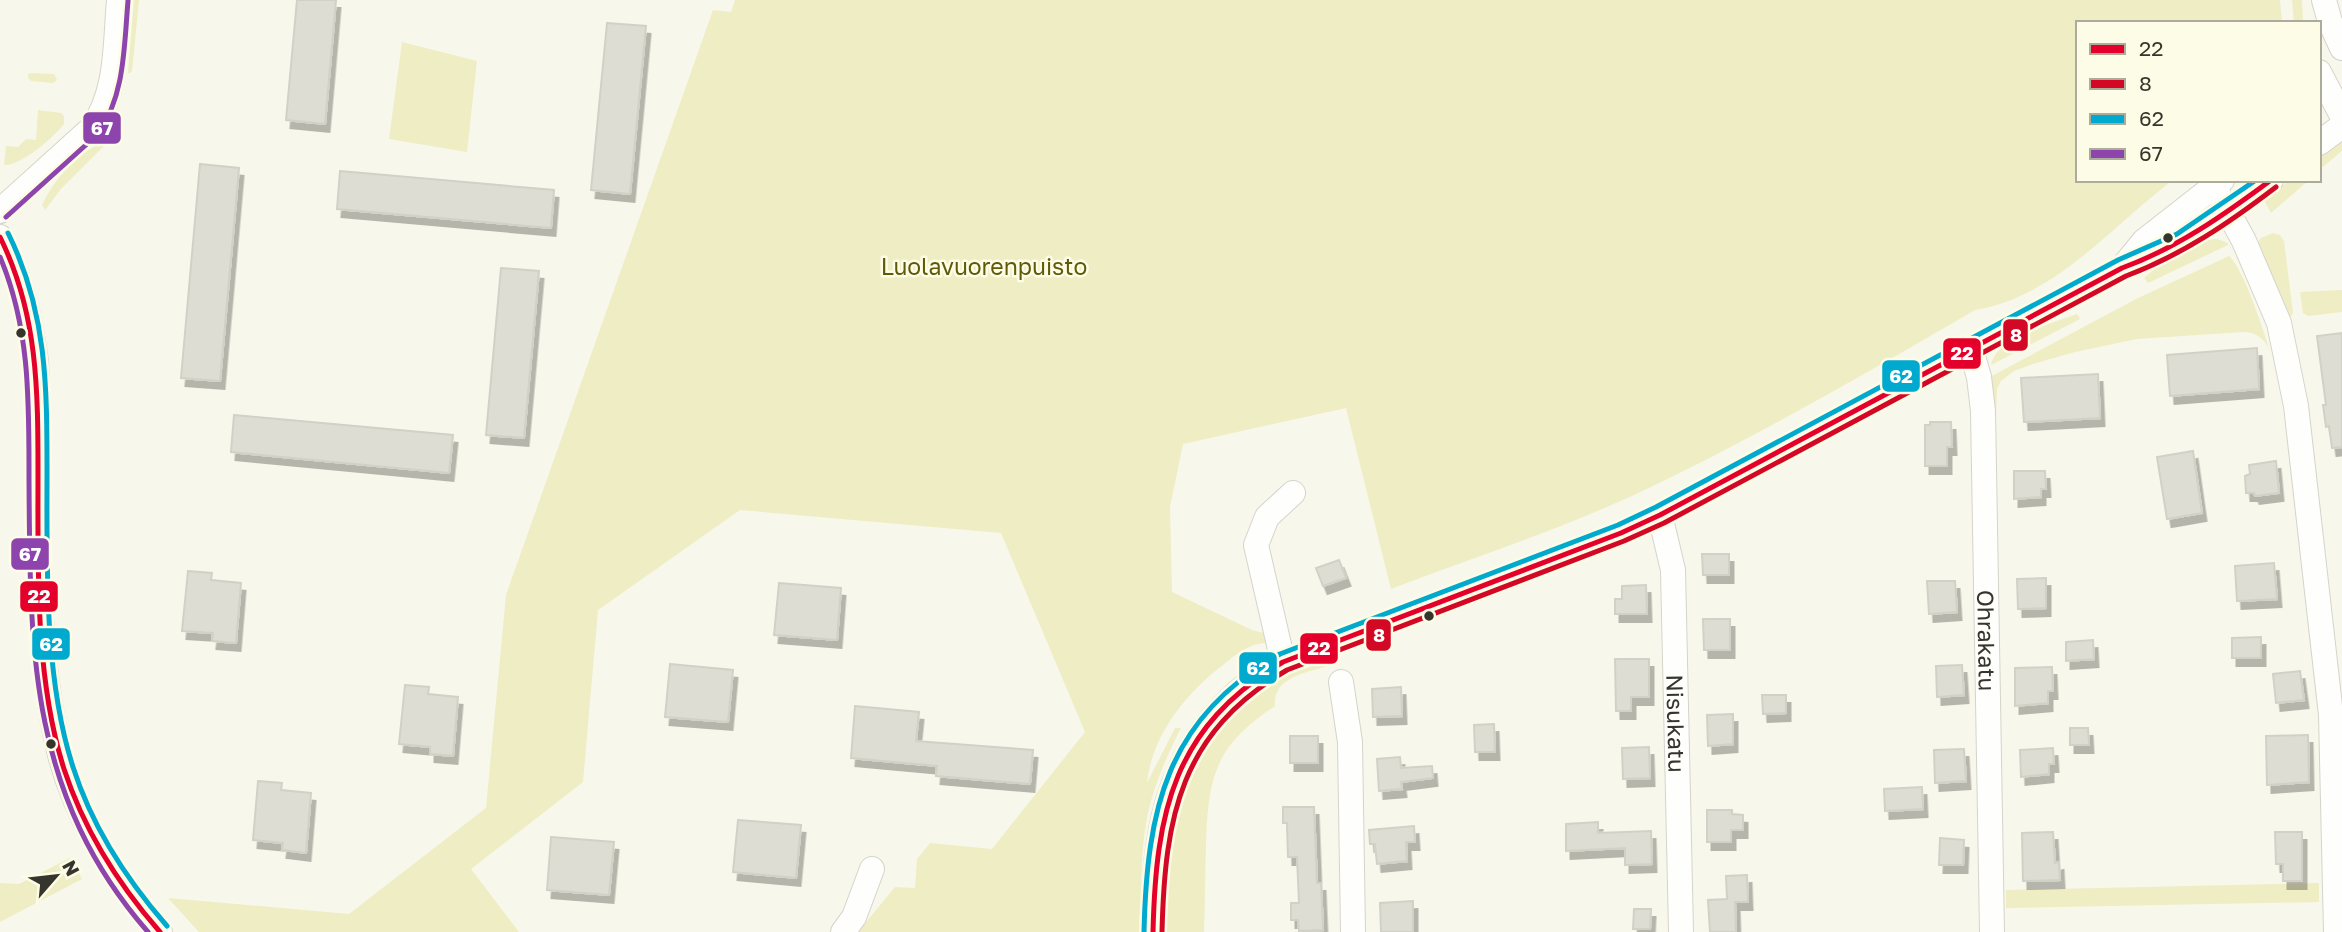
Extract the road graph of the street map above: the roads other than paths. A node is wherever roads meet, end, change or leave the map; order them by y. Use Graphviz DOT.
graph roads {
  1 [pos="119,0"];
  2 [pos="2312,0"];
  3 [pos="2324,0"];
  4 [pos="2312,21"];
  5 [pos="2342,48"];
  6 [pos="2321,76"];
  7 [pos="2334,105"];
  8 [pos="2342,126"];
  9 [pos="2321,142"];
  10 [pos="2268,182"];
  11 [pos="2218,183"];
  12 [pos="0,211"];
  13 [pos="2228,212"];
  14 [pos="0,237"];
  15 [pos="2122,268"];
  16 [pos="1971,350"];
  17 [pos="1293,493"];
  18 [pos="1660,515"];
  19 [pos="1283,662"];
  20 [pos="1341,682"];
  21 [pos="872,869"];
  22 [pos="160,932"];
  23 [pos="843,932"];
  24 [pos="1153,932"];
  25 [pos="1353,932"];
  26 [pos="1681,932"];
  27 [pos="1992,932"];
  28 [pos="2336,932"];
  1 -- 12 [label="street"];
  2 -- 4 [label="street"];
  3 -- 5 [label="street"];
  6 -- 7 [label="street"];
  8 -- 9 [label="street"];
  10 -- 13 [label="street"];
  11 -- 13 [label="street"];
  11 -- 15 [label="street"];
  13 -- 15 [label="street"];
  13 -- 28 [label="street"];
  14 -- 22 [label="street"];
  15 -- 16 [label="street"];
  16 -- 18 [label="street"];
  16 -- 27 [label="street, Ohrakatu"];
  17 -- 19 [label="street"];
  18 -- 19 [label="street"];
  18 -- 26 [label="street, Nisukatu"];
  19 -- 24 [label="street"];
  20 -- 25 [label="street"];
  21 -- 23 [label="street"];
}
